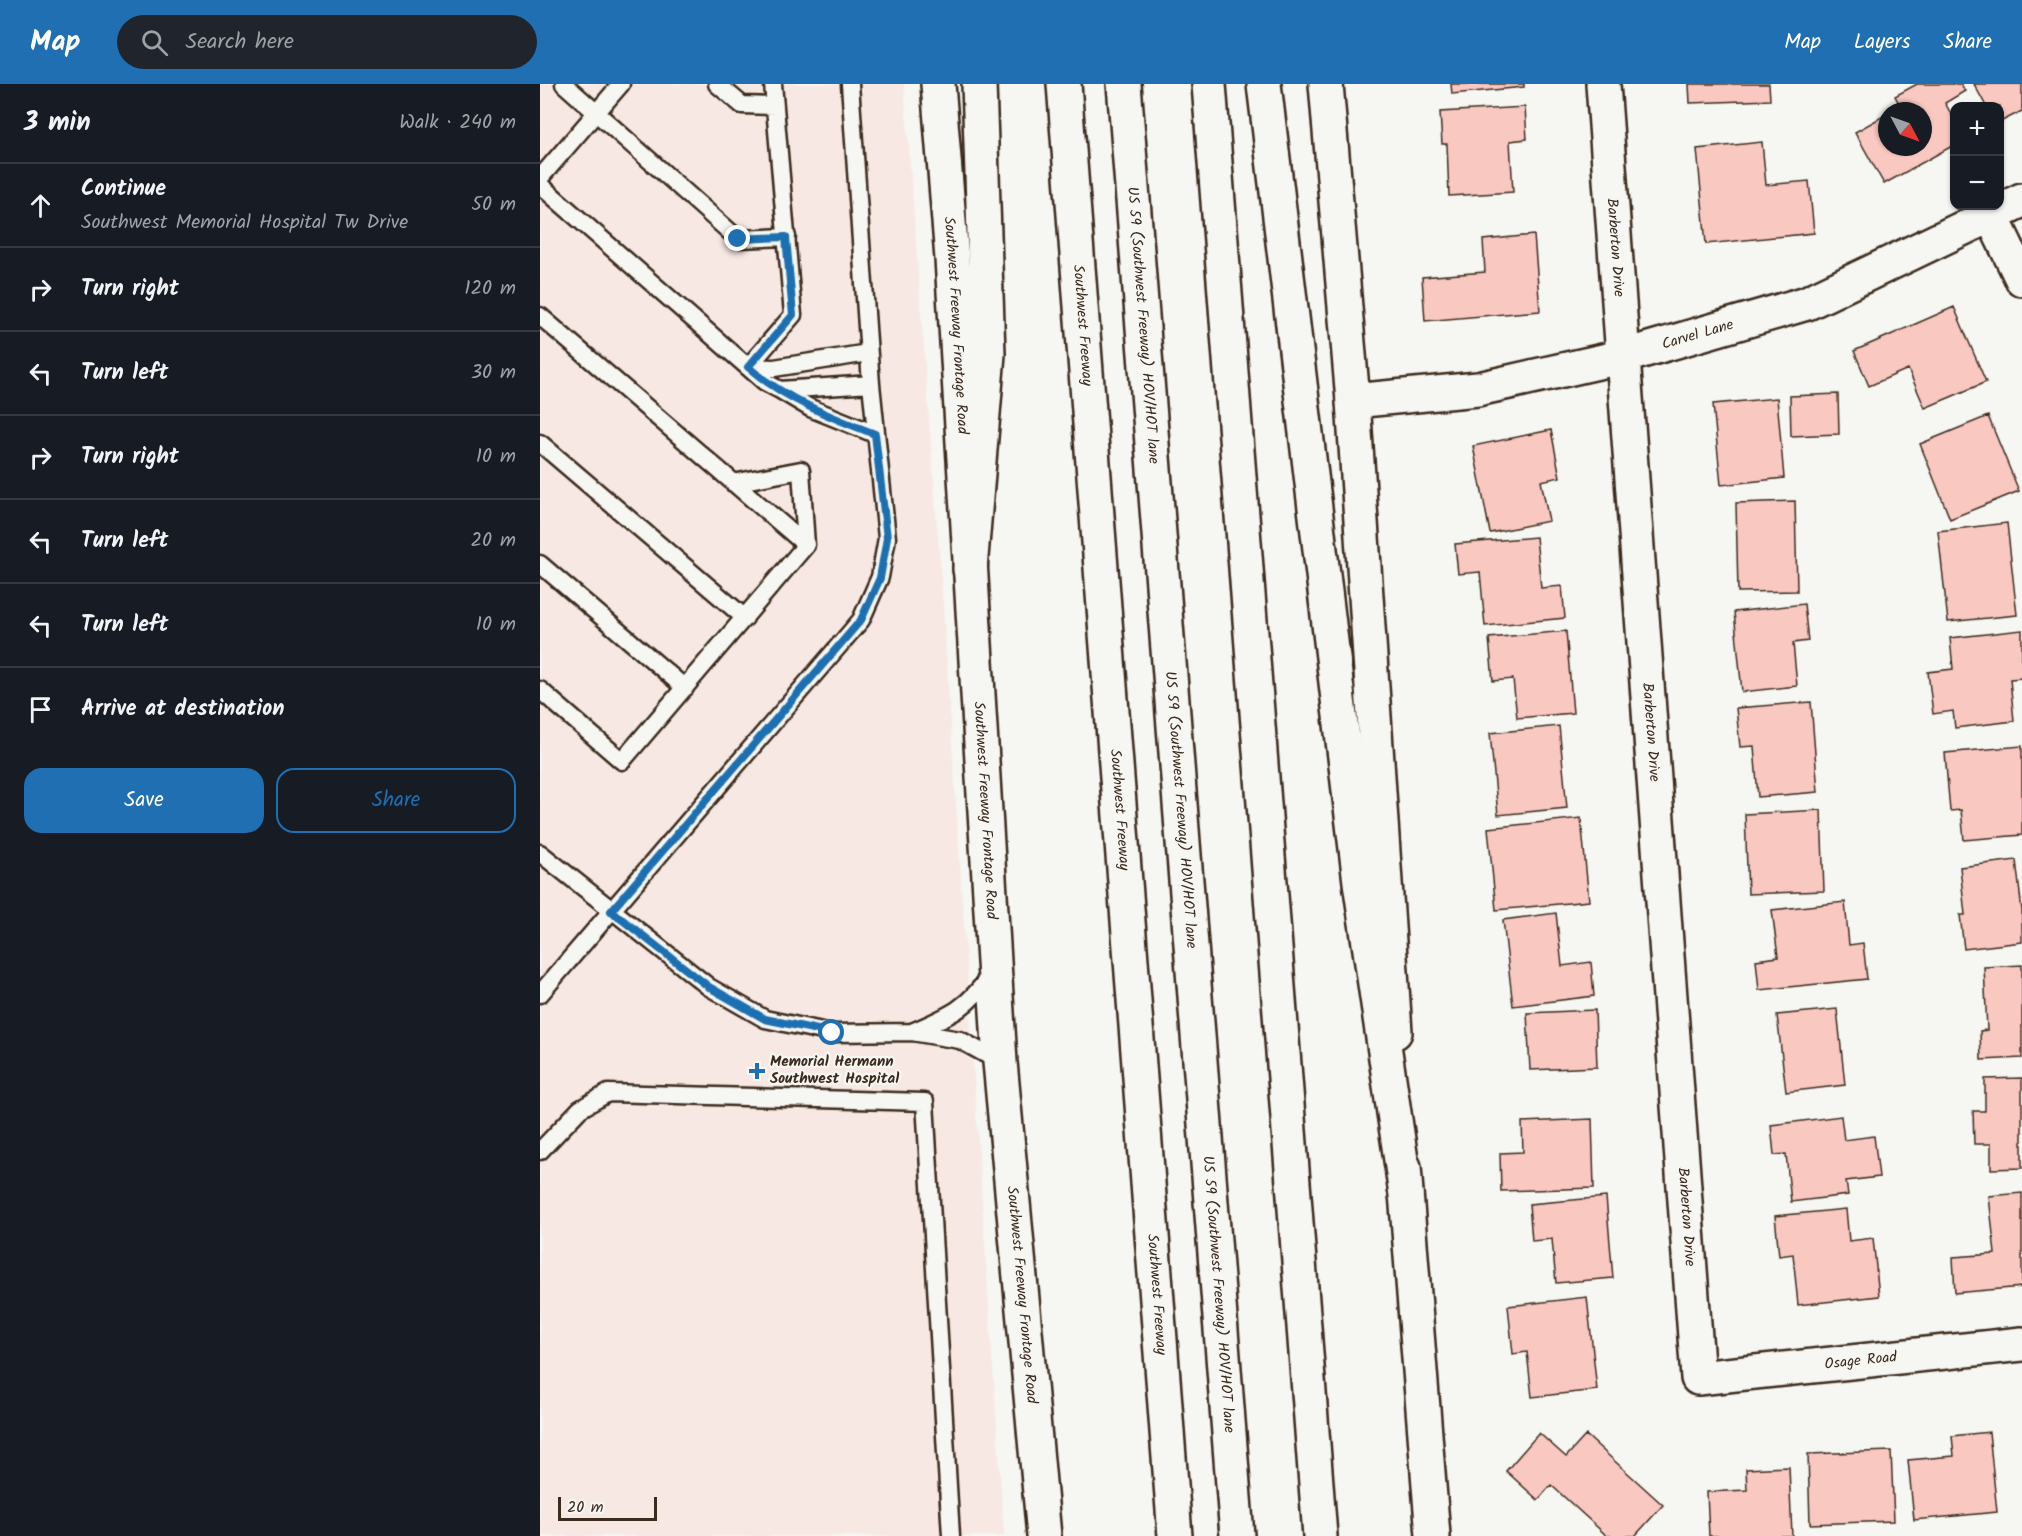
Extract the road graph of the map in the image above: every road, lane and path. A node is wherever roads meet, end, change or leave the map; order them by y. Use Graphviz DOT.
graph roads {
  1 [pos="564,84"];
  2 [pos="621,84"];
  3 [pos="717,84"];
  4 [pos="774,84"];
  5 [pos="850,84"];
  6 [pos="938,84"];
  7 [pos="979,84"];
  8 [pos="1064,84"];
  9 [pos="1124,84"];
  10 [pos="1209,84"];
  11 [pos="1264,84"];
  12 [pos="1326,84"];
  13 [pos="1603,84"];
  14 [pos="775,106"];
  15 [pos="597,112"];
  16 [pos="540,178"];
  17 [pos="540,185"];
  18 [pos="2022,200"];
  19 [pos="1992,217"];
  20 [pos="786,237"];
  21 [pos="2022,279"];
  22 [pos="540,316"];
  23 [pos="868,352"];
  24 [pos="1625,356"];
  25 [pos="748,367"];
  26 [pos="871,384"];
  27 [pos="780,390"];
  28 [pos="1353,401"];
  29 [pos="875,434"];
  30 [pos="540,443"];
  31 [pos="734,483"];
  32 [pos="806,545"];
  33 [pos="540,564"];
  34 [pos="970,569"];
  35 [pos="745,618"];
  36 [pos="685,688"];
  37 [pos="540,690"];
  38 [pos="540,853"];
  39 [pos="611,911"];
  40 [pos="995,970"];
  41 [pos="540,994"];
  42 [pos="912,1032"];
  43 [pos="1000,1062"];
  44 [pos="540,1151"];
  45 [pos="1406,1194"];
  46 [pos="2022,1344"];
  47 [pos="1698,1378"];
  48 [pos="951,1536"];
  49 [pos="1044,1536"];
  50 [pos="1175,1536"];
  51 [pos="1237,1536"];
  52 [pos="1320,1536"];
  53 [pos="1433,1536"];
  1 -- 15 [label="lane"];
  2 -- 15 [label="lane"];
  3 -- 14 [label="lane"];
  4 -- 14 [label="lane"];
  5 -- 23 [label="lane"];
  6 -- 34 [label="main road, Southwest Freeway Frontage Road"];
  7 -- 34 [label="main road"];
  8 -- 50 [label="main road, Southwest Freeway"];
  9 -- 51 [label="main road, US 59 (Southwest Freeway) HOV/HOT lane"];
  10 -- 52 [label="main road"];
  11 -- 45 [label="main road"];
  12 -- 28 [label="main road"];
  13 -- 24 [label="main road, Barberton Drive"];
  14 -- 20 [label="lane"];
  15 -- 16 [label="lane"];
  15 -- 20 [label="lane"];
  17 -- 25 [label="lane"];
  18 -- 19 [label="main road, Carvel Lane"];
  19 -- 21 [label="main road"];
  19 -- 24 [label="main road, Carvel Lane"];
  20 -- 25 [label="lane"];
  22 -- 31 [label="lane"];
  23 -- 25 [label="lane"];
  23 -- 26 [label="lane"];
  24 -- 28 [label="main road, Carvel Lane"];
  24 -- 47 [label="main road, Barberton Drive"];
  25 -- 27 [label="lane"];
  26 -- 27 [label="lane"];
  26 -- 29 [label="lane"];
  27 -- 29 [label="lane"];
  28 -- 45 [label="main road"];
  29 -- 39 [label="lane"];
  30 -- 35 [label="lane"];
  31 -- 32 [label="lane"];
  31 -- 32 [label="lane"];
  32 -- 35 [label="lane"];
  33 -- 36 [label="lane"];
  34 -- 40 [label="main road, Southwest Freeway Frontage Road"];
  35 -- 36 [label="lane"];
  36 -- 37 [label="lane"];
  38 -- 39 [label="lane"];
  39 -- 41 [label="lane"];
  39 -- 42 [label="lane"];
  40 -- 42 [label="lane"];
  40 -- 43 [label="main road, Southwest Freeway Frontage Road"];
  42 -- 43 [label="lane"];
  43 -- 49 [label="main road, Southwest Freeway Frontage Road"];
  44 -- 48 [label="lane"];
  45 -- 53 [label="main road"];
  46 -- 47 [label="main road, Osage Road"];
}
